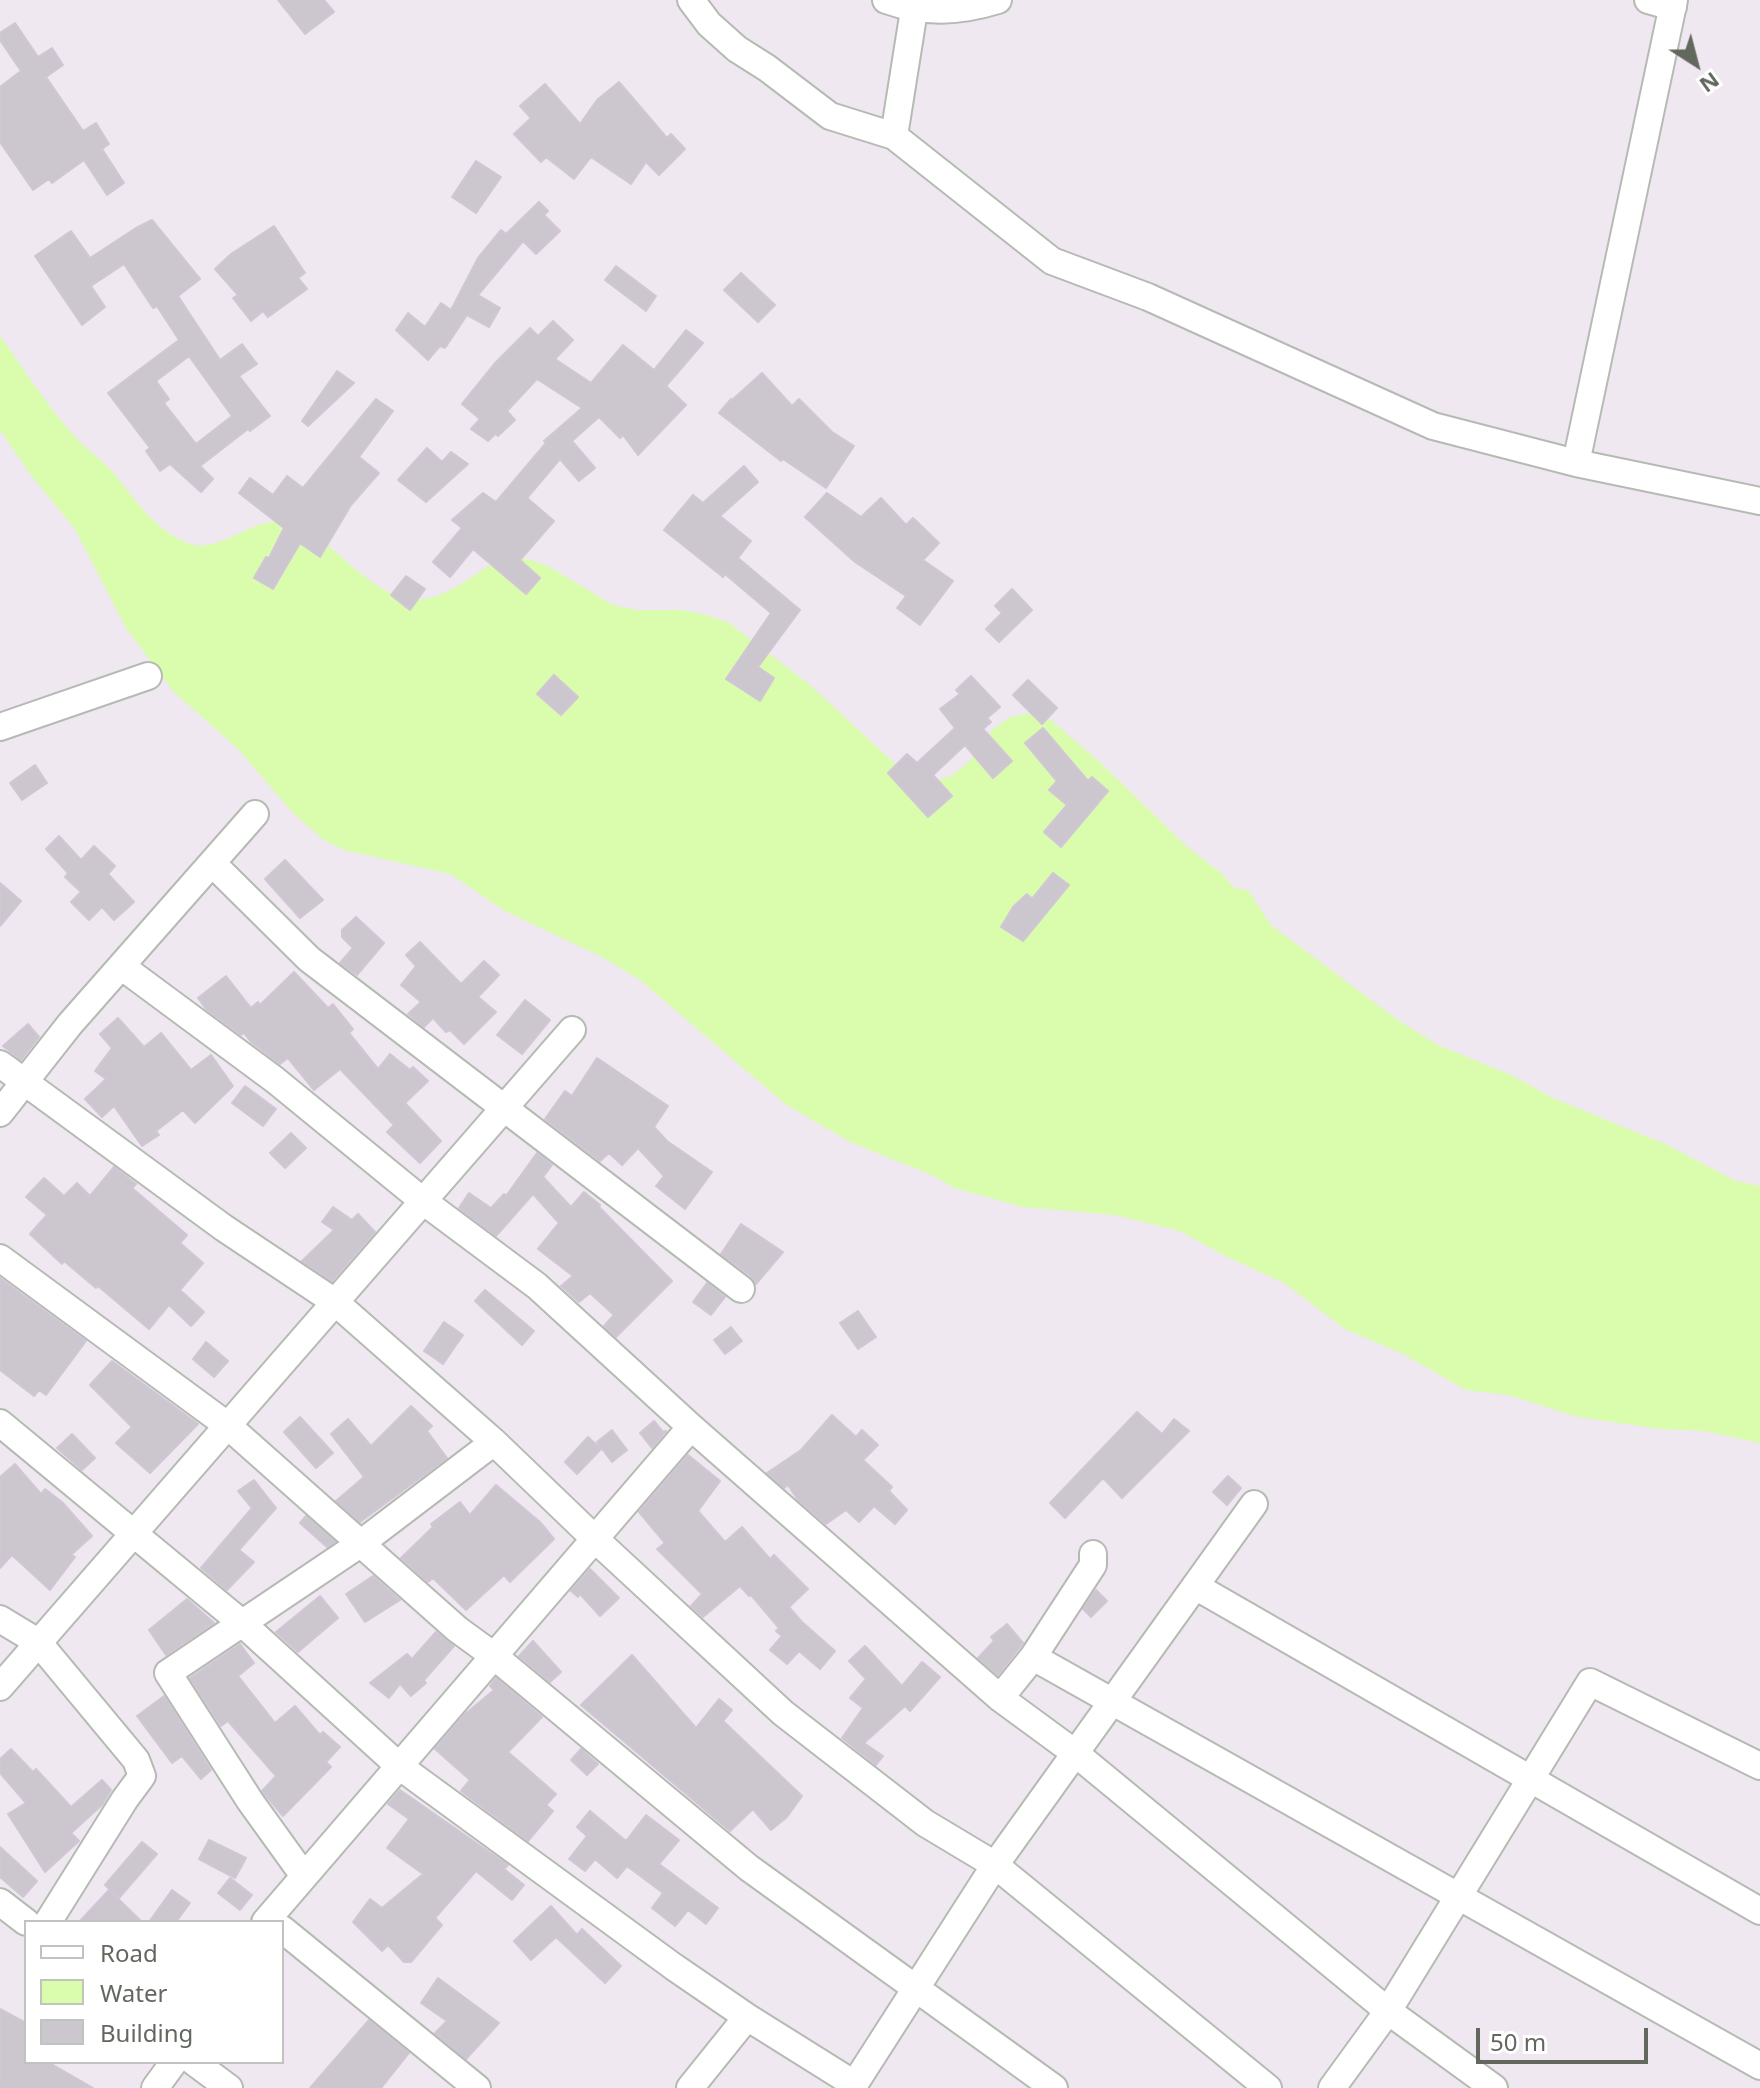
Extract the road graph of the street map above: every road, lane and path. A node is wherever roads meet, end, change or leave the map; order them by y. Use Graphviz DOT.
graph roads {
  1 [pos="691,0"];
  2 [pos="886,0"];
  3 [pos="998,0"];
  4 [pos="1665,2"];
  5 [pos="914,10"];
  6 [pos="894,136"];
  7 [pos="1576,463"];
  8 [pos="1760,501"];
  9 [pos="148,676"];
  10 [pos="0,727"];
  11 [pos="255,814"];
  12 [pos="212,863"];
  13 [pos="121,966"];
  14 [pos="572,1030"];
  15 [pos="0,1064"];
  16 [pos="25,1081"];
  17 [pos="504,1108"];
  18 [pos="0,1113"];
  19 [pos="423,1201"];
  20 [pos="0,1258"];
  21 [pos="741,1289"];
  22 [pos="335,1302"];
  23 [pos="0,1423"];
  24 [pos="227,1425"];
  25 [pos="691,1427"];
  26 [pos="494,1442"];
  27 [pos="1254,1504"];
  28 [pos="134,1532"];
  29 [pos="595,1539"];
  30 [pos="360,1544"];
  31 [pos="1093,1554"];
  32 [pos="1195,1586"];
  33 [pos="0,1619"];
  34 [pos="243,1624"];
  35 [pos="38,1642"];
  36 [pos="494,1656"];
  37 [pos="1033,1657"];
  38 [pos="0,1687"];
  39 [pos="1000,1698"];
  40 [pos="1112,1701"];
  41 [pos="1075,1753"];
  42 [pos="399,1766"];
  43 [pos="1760,1766"];
  44 [pos="1530,1780"];
  45 [pos="995,1865"];
  46 [pos="304,1876"];
  47 [pos="1458,1898"];
  48 [pos="0,1902"];
  49 [pos="1760,1911"];
  50 [pos="24,1920"];
  51 [pos="49,1920"];
  52 [pos="274,1920"];
  53 [pos="284,1933"];
  54 [pos="915,1988"];
  55 [pos="1388,2011"];
  56 [pos="747,2017"];
  57 [pos="173,2064"];
  58 [pos="197,2064"];
  59 [pos="1760,2066"];
  60 [pos="853,2086"];
  61 [pos="155,2088"];
  62 [pos="229,2088"];
  63 [pos="477,2088"];
  64 [pos="690,2088"];
  65 [pos="1054,2088"];
  66 [pos="1268,2088"];
  67 [pos="1332,2088"];
  68 [pos="1494,2088"];
  1 -- 6 [label="street"];
  2 -- 5 [label="street"];
  3 -- 5 [label="street"];
  4 -- 7 [label="street"];
  5 -- 6 [label="street"];
  6 -- 7 [label="street"];
  7 -- 8 [label="street"];
  9 -- 10 [label="street"];
  11 -- 12 [label="street"];
  12 -- 13 [label="street"];
  12 -- 17 [label="street"];
  13 -- 16 [label="street"];
  13 -- 19 [label="street"];
  14 -- 17 [label="street"];
  15 -- 16 [label="street"];
  16 -- 18 [label="street"];
  16 -- 22 [label="street"];
  17 -- 19 [label="street"];
  17 -- 21 [label="street"];
  19 -- 22 [label="street"];
  19 -- 25 [label="street"];
  20 -- 24 [label="street"];
  22 -- 24 [label="street"];
  22 -- 26 [label="street"];
  23 -- 28 [label="street"];
  24 -- 28 [label="street"];
  24 -- 30 [label="street"];
  25 -- 29 [label="street"];
  25 -- 39 [label="street"];
  26 -- 29 [label="street"];
  26 -- 30 [label="street"];
  27 -- 32 [label="street"];
  28 -- 34 [label="street"];
  28 -- 35 [label="street"];
  29 -- 36 [label="street"];
  29 -- 45 [label="street"];
  30 -- 34 [label="street"];
  30 -- 36 [label="street"];
  31 -- 37 [label="street"];
  32 -- 40 [label="street"];
  32 -- 44 [label="street"];
  33 -- 35 [label="street"];
  34 -- 42 [label="street"];
  34 -- 46 [label="street"];
  35 -- 38 [label="street"];
  35 -- 51 [label="street"];
  36 -- 42 [label="street"];
  36 -- 54 [label="street"];
  37 -- 39 [label="street"];
  37 -- 40 [label="street"];
  39 -- 41 [label="street"];
  40 -- 41 [label="street"];
  40 -- 47 [label="street"];
  41 -- 45 [label="street"];
  41 -- 55 [label="street"];
  42 -- 46 [label="street"];
  42 -- 56 [label="street"];
  43 -- 44 [label="street"];
  44 -- 47 [label="street"];
  44 -- 49 [label="street"];
  45 -- 54 [label="street"];
  45 -- 66 [label="street"];
  46 -- 52 [label="street"];
  47 -- 55 [label="street"];
  47 -- 59 [label="street"];
  48 -- 50 [label="street"];
  53 -- 63 [label="street"];
  54 -- 60 [label="street"];
  54 -- 65 [label="street"];
  55 -- 67 [label="street"];
  55 -- 68 [label="street"];
  56 -- 60 [label="street"];
  56 -- 64 [label="street"];
  57 -- 61 [label="street"];
  58 -- 62 [label="street"];
}
